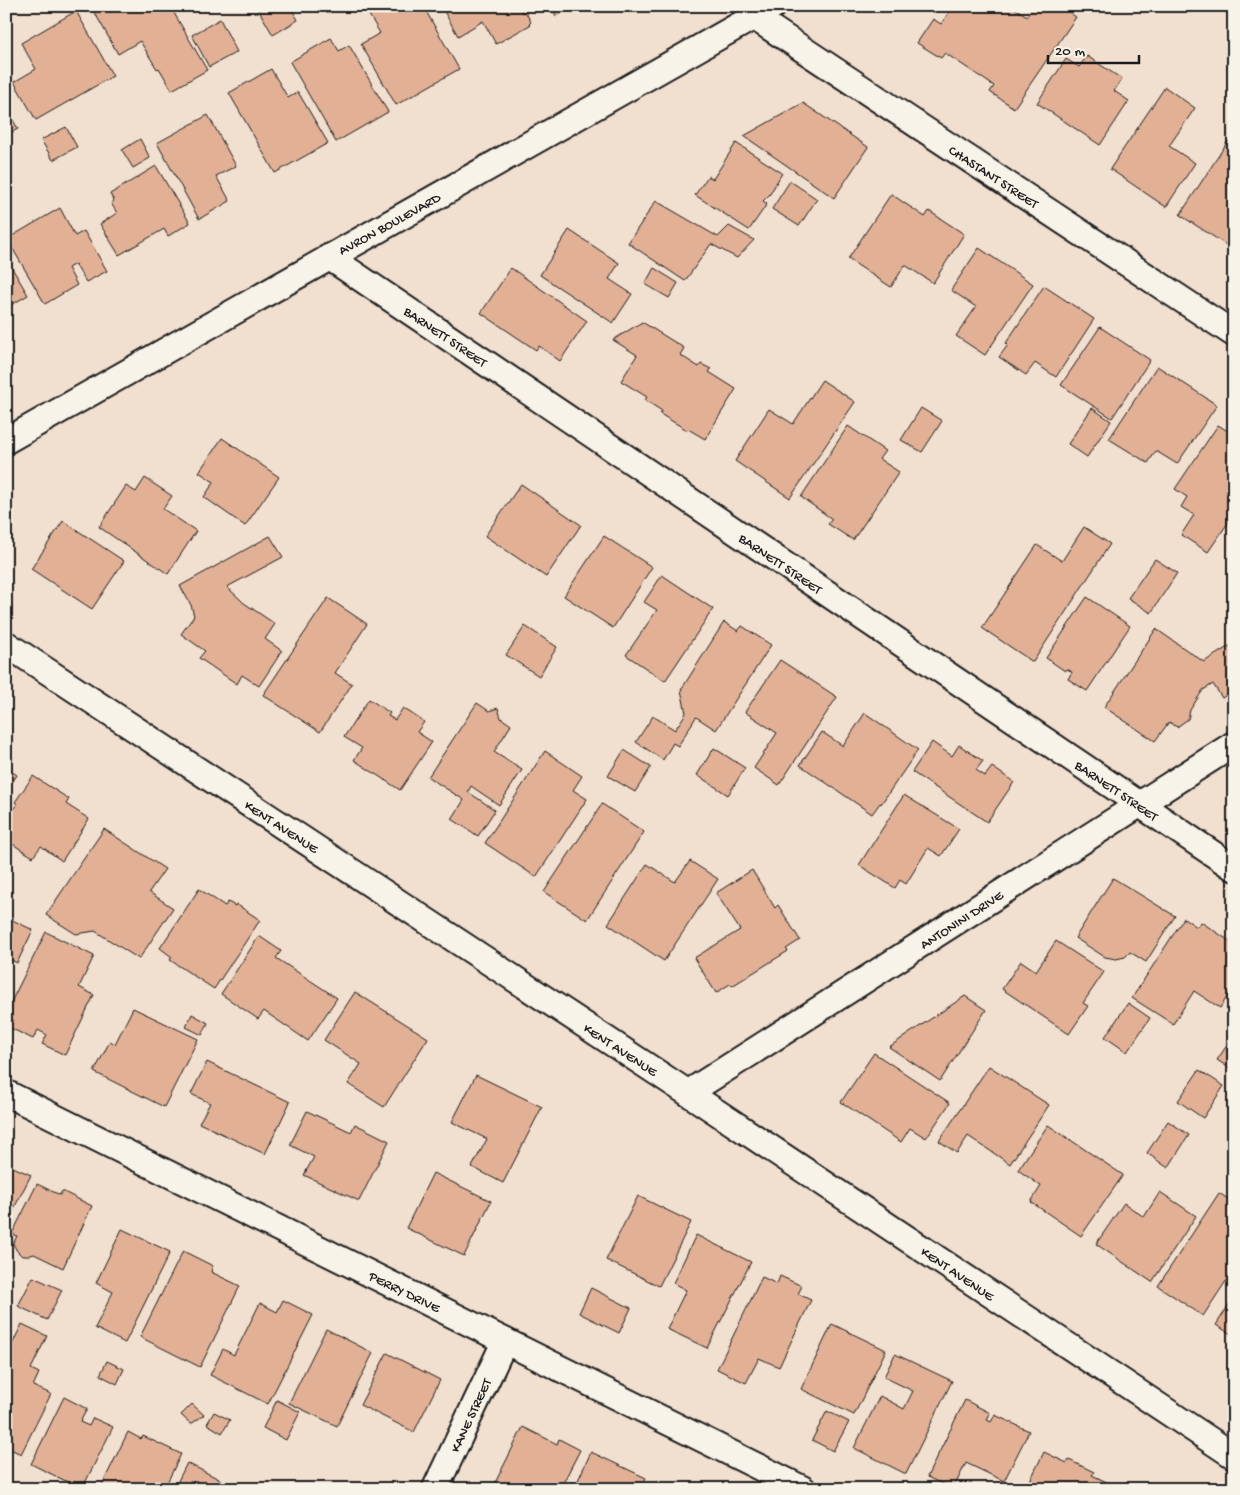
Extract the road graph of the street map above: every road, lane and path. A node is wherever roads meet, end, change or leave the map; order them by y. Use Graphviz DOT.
graph roads {
  1 [pos="764,12"];
  2 [pos="329,257"];
  3 [pos="1234,334"];
  4 [pos="6,441"];
  5 [pos="6,644"];
  6 [pos="1234,744"];
  7 [pos="1139,805"];
  8 [pos="1234,868"];
  9 [pos="6,1093"];
  10 [pos="688,1093"];
  11 [pos="505,1341"];
  12 [pos="1234,1456"];
  13 [pos="435,1489"];
  14 [pos="803,1489"];
  1 -- 2 [label="street, AVRON BOULEVARD"];
  1 -- 3 [label="street, CHASTANT STREET"];
  2 -- 4 [label="street, AVRON BOULEVARD"];
  2 -- 7 [label="street, BARNETT STREET"];
  5 -- 10 [label="street, KENT AVENUE"];
  6 -- 7 [label="street, ANTONINI DRIVE"];
  7 -- 8 [label="street, BARNETT STREET"];
  7 -- 10 [label="street, ANTONINI DRIVE"];
  9 -- 11 [label="street, PERRY DRIVE"];
  10 -- 12 [label="street, KENT AVENUE"];
  11 -- 13 [label="street, KANE STREET"];
  11 -- 14 [label="street, PERRY DRIVE"];
}
